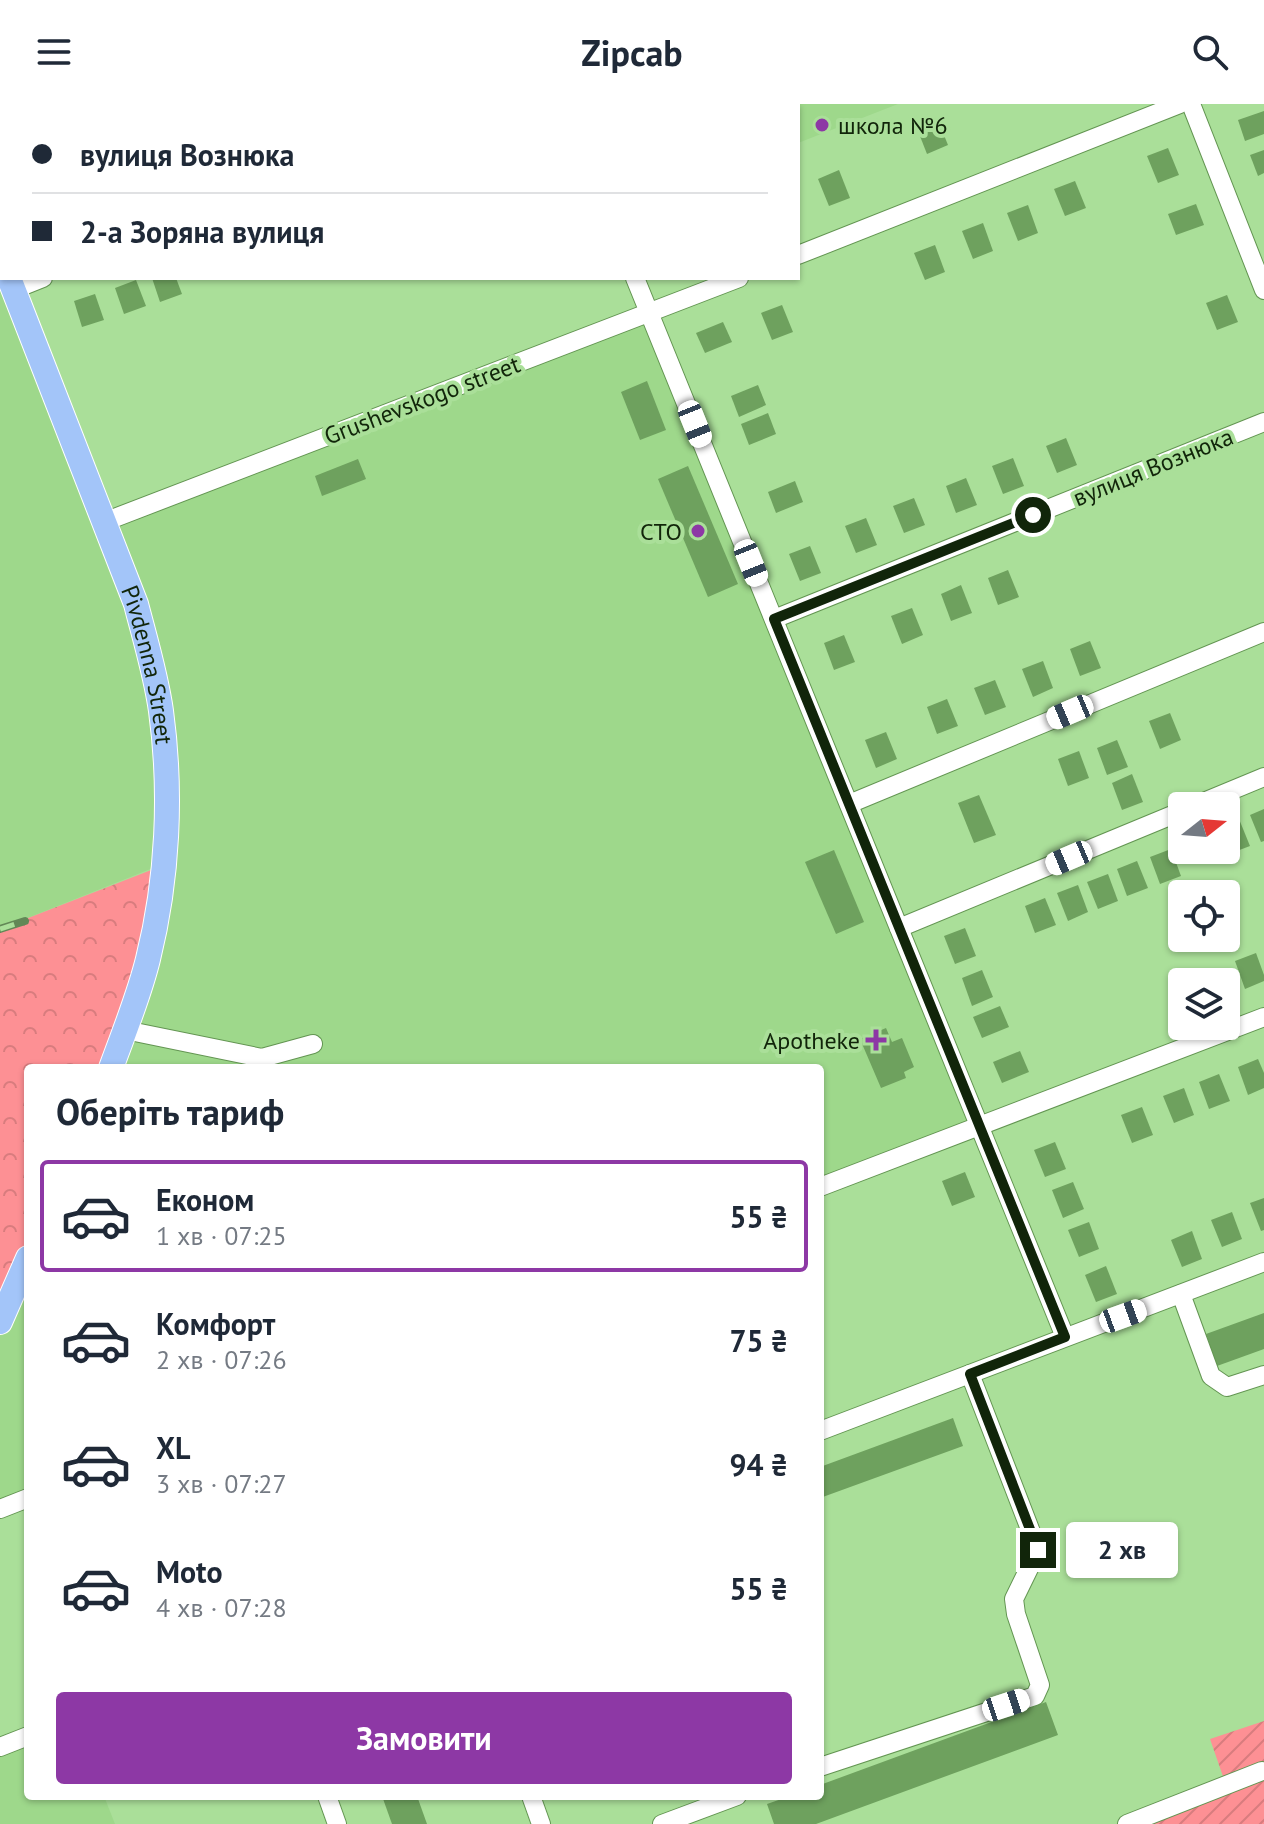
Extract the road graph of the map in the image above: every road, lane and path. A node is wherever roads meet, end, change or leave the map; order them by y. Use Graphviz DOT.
graph roads {
  1 [pos="1180,104"];
  2 [pos="1191,104"];
  3 [pos="800,254"];
  4 [pos="32,280"];
  5 [pos="636,280"];
  6 [pos="734,280"];
  7 [pos="11,284"];
  8 [pos="1264,290"];
  9 [pos="650,313"];
  10 [pos="1264,422"];
  11 [pos="104,522"];
  12 [pos="774,619"];
  13 [pos="1264,632"];
  14 [pos="1264,777"];
  15 [pos="1228,792"];
  16 [pos="849,804"];
  17 [pos="1168,817"];
  18 [pos="899,928"];
  19 [pos="1264,1017"];
  20 [pos="125,1030"];
  21 [pos="313,1044"];
  22 [pos="112,1064"];
  23 [pos="980,1126"];
  24 [pos="824,1185"];
  25 [pos="1264,1262"];
  26 [pos="24,1267"];
  27 [pos="1181,1294"];
  28 [pos="0,1322"];
  29 [pos="1065,1337"];
  30 [pos="970,1374"];
  31 [pos="1264,1375"];
  32 [pos="824,1429"];
  33 [pos="24,1500"];
  34 [pos="0,1509"];
  35 [pos="24,1738"];
  36 [pos="0,1747"];
  37 [pos="824,1766"];
  38 [pos="1262,1771"];
  39 [pos="328,1800"];
  40 [pos="532,1800"];
  41 [pos="726,1800"];
  42 [pos="337,1824"];
  43 [pos="541,1824"];
  44 [pos="662,1824"];
  45 [pos="1127,1824"];
  1 -- 3 [label="street"];
  2 -- 8 [label="street"];
  4 -- 7 [label="street"];
  5 -- 9 [label="street"];
  6 -- 9 [label="street, Grushevskogo street"];
  7 -- 11 [label="main road, Pivdenna Street"];
  9 -- 11 [label="street, Grushevskogo street"];
  9 -- 12 [label="street"];
  10 -- 12 [label="street, вулиця Вознюка"];
  11 -- 20 [label="main road, Pivdenna Street"];
  12 -- 16 [label="street"];
  13 -- 16 [label="street"];
  14 -- 15 [label="street"];
  16 -- 18 [label="street"];
  17 -- 18 [label="street"];
  18 -- 23 [label="street"];
  19 -- 23 [label="street"];
  20 -- 21 [label="street"];
  20 -- 22 [label="main road, Pivdenna Street"];
  23 -- 24 [label="street"];
  23 -- 29 [label="street"];
  25 -- 27 [label="street"];
  26 -- 28 [label="main road"];
  27 -- 29 [label="street"];
  27 -- 31 [label="street"];
  29 -- 30 [label="street"];
  30 -- 32 [label="street"];
  30 -- 37 [label="street"];
  33 -- 34 [label="street"];
  35 -- 36 [label="street"];
  38 -- 45 [label="street"];
  39 -- 42 [label="street"];
  40 -- 43 [label="street"];
  41 -- 44 [label="street"];
}
